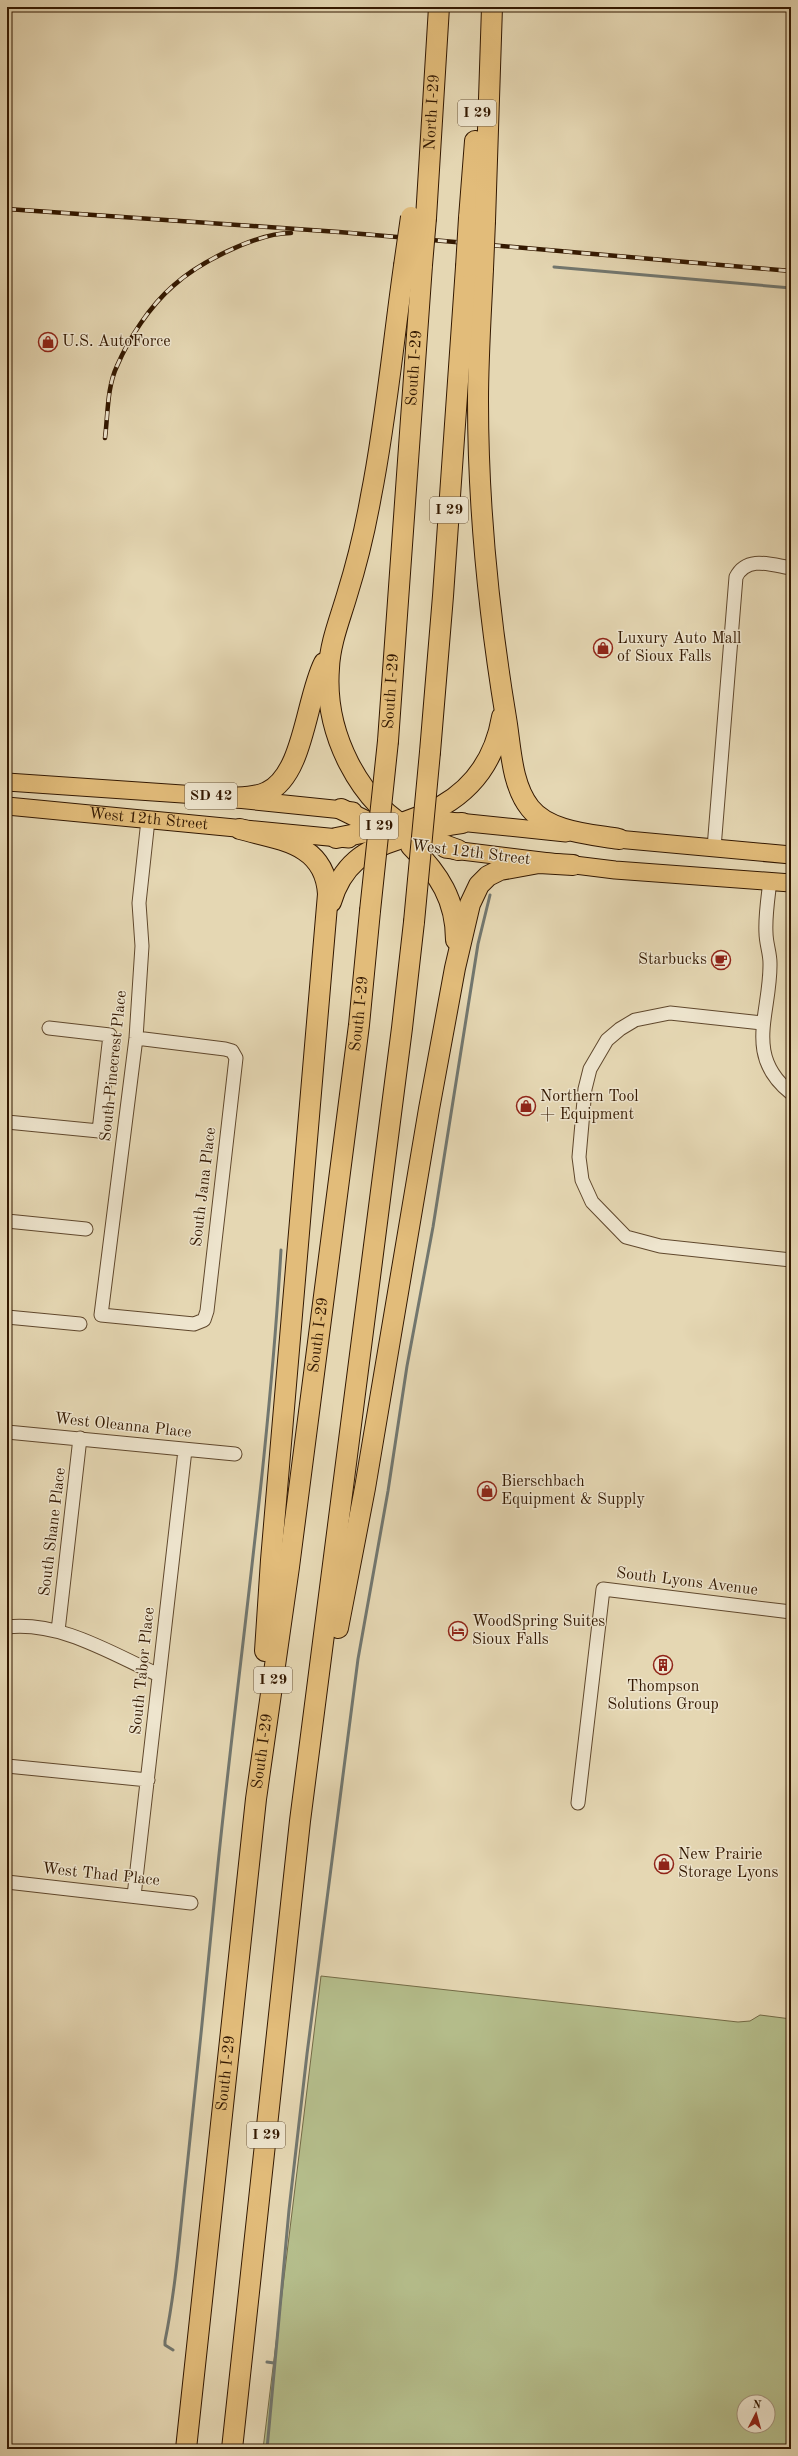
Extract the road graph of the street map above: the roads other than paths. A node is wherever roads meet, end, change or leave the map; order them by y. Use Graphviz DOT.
graph roads {
  1 [pos="439,7"];
  2 [pos="486,7"];
  3 [pos="492,7"];
  4 [pos="477,220"];
  5 [pos="413,266"];
  6 [pos="474,268"];
  7 [pos="791,568"];
  8 [pos="332,649"];
  9 [pos="504,706"];
  10 [pos="7,782"];
  11 [pos="228,798"];
  12 [pos="7,806"];
  13 [pos="340,809"];
  14 [pos="148,820"];
  15 [pos="462,822"];
  16 [pos="240,828"];
  17 [pos="400,830"];
  18 [pos="336,838"];
  19 [pos="619,839"];
  20 [pos="714,848"];
  21 [pos="458,850"];
  22 [pos="791,855"];
  23 [pos="573,865"];
  24 [pos="770,882"];
  25 [pos="791,883"];
  26 [pos="326,920"];
  27 [pos="455,968"];
  28 [pos="762,1023"];
  29 [pos="49,1028"];
  30 [pos="136,1038"];
  31 [pos="791,1094"];
  32 [pos="7,1122"];
  33 [pos="7,1221"];
  34 [pos="86,1229"];
  35 [pos="791,1260"];
  36 [pos="101,1315"];
  37 [pos="7,1317"];
  38 [pos="80,1324"];
  39 [pos="7,1432"];
  40 [pos="80,1438"];
  41 [pos="185,1450"];
  42 [pos="235,1454"];
  43 [pos="791,1612"];
  44 [pos="7,1627"];
  45 [pos="58,1630"];
  46 [pos="160,1675"];
  47 [pos="7,1766"];
  48 [pos="148,1780"];
  49 [pos="256,1799"];
  50 [pos="578,1803"];
  51 [pos="300,1821"];
  52 [pos="7,1882"];
  53 [pos="134,1896"];
  54 [pos="191,1903"];
  55 [pos="186,2449"];
  56 [pos="232,2449"];
  1 -- 5 [label="highway, North I-29, bridge"];
  2 -- 4 [label="highway, I 29"];
  3 -- 4 [label="highway"];
  4 -- 6 [label="highway, I 29, bridge"];
  5 -- 8 [label="highway"];
  5 -- 49 [label="highway, South I-29 / I 29, bridge"];
  6 -- 9 [label="highway"];
  6 -- 51 [label="highway, I 29, bridge"];
  7 -- 20 [label="street"];
  8 -- 11 [label="highway"];
  8 -- 17 [label="highway"];
  9 -- 17 [label="highway"];
  9 -- 19 [label="highway"];
  10 -- 11 [label="main road, West 12th Street / SD 42"];
  11 -- 13 [label="main road, West 12th Street / SD 42"];
  12 -- 14 [label="main road, West 12th Street / SD 42"];
  13 -- 17 [label="highway"];
  14 -- 16 [label="main road, West 12th Street / SD 42"];
  14 -- 30 [label="street, South Pinecrest Place"];
  15 -- 17 [label="highway"];
  15 -- 19 [label="main road, West 12th Street"];
  16 -- 18 [label="main road, West 12th Street / SD 42"];
  16 -- 26 [label="highway"];
  17 -- 18 [label="highway"];
  17 -- 21 [label="highway"];
  17 -- 26 [label="highway"];
  17 -- 27 [label="highway"];
  19 -- 20 [label="main road, West 12th Street"];
  20 -- 22 [label="main road, West 12th Street"];
  21 -- 23 [label="main road, West 12th Street"];
  23 -- 24 [label="main road, West 12th Street"];
  23 -- 27 [label="highway"];
  24 -- 25 [label="main road, West 12th Street"];
  24 -- 28 [label="street"];
  26 -- 49 [label="highway"];
  27 -- 51 [label="highway"];
  28 -- 31 [label="street"];
  28 -- 35 [label="street"];
  29 -- 32 [label="street"];
  30 -- 36 [label="street, South Pinecrest Place"];
  30 -- 36 [label="street, South Jana Place"];
  33 -- 34 [label="street"];
  37 -- 38 [label="street"];
  39 -- 40 [label="street, West Oleanna Place"];
  40 -- 41 [label="street, West Oleanna Place"];
  40 -- 45 [label="street, South Shane Place"];
  41 -- 42 [label="street, West Oleanna Place"];
  41 -- 46 [label="street, South Tabor Place"];
  43 -- 50 [label="street, South Lyons Avenue"];
  44 -- 45 [label="street"];
  45 -- 46 [label="street"];
  46 -- 48 [label="street, South Tabor Place"];
  47 -- 48 [label="street"];
  48 -- 53 [label="street, South Tabor Place"];
  49 -- 55 [label="highway, South I-29 / I 29"];
  51 -- 56 [label="highway, I 29"];
  52 -- 53 [label="street, West Thad Place"];
  53 -- 54 [label="street, West Thad Place"];
}
